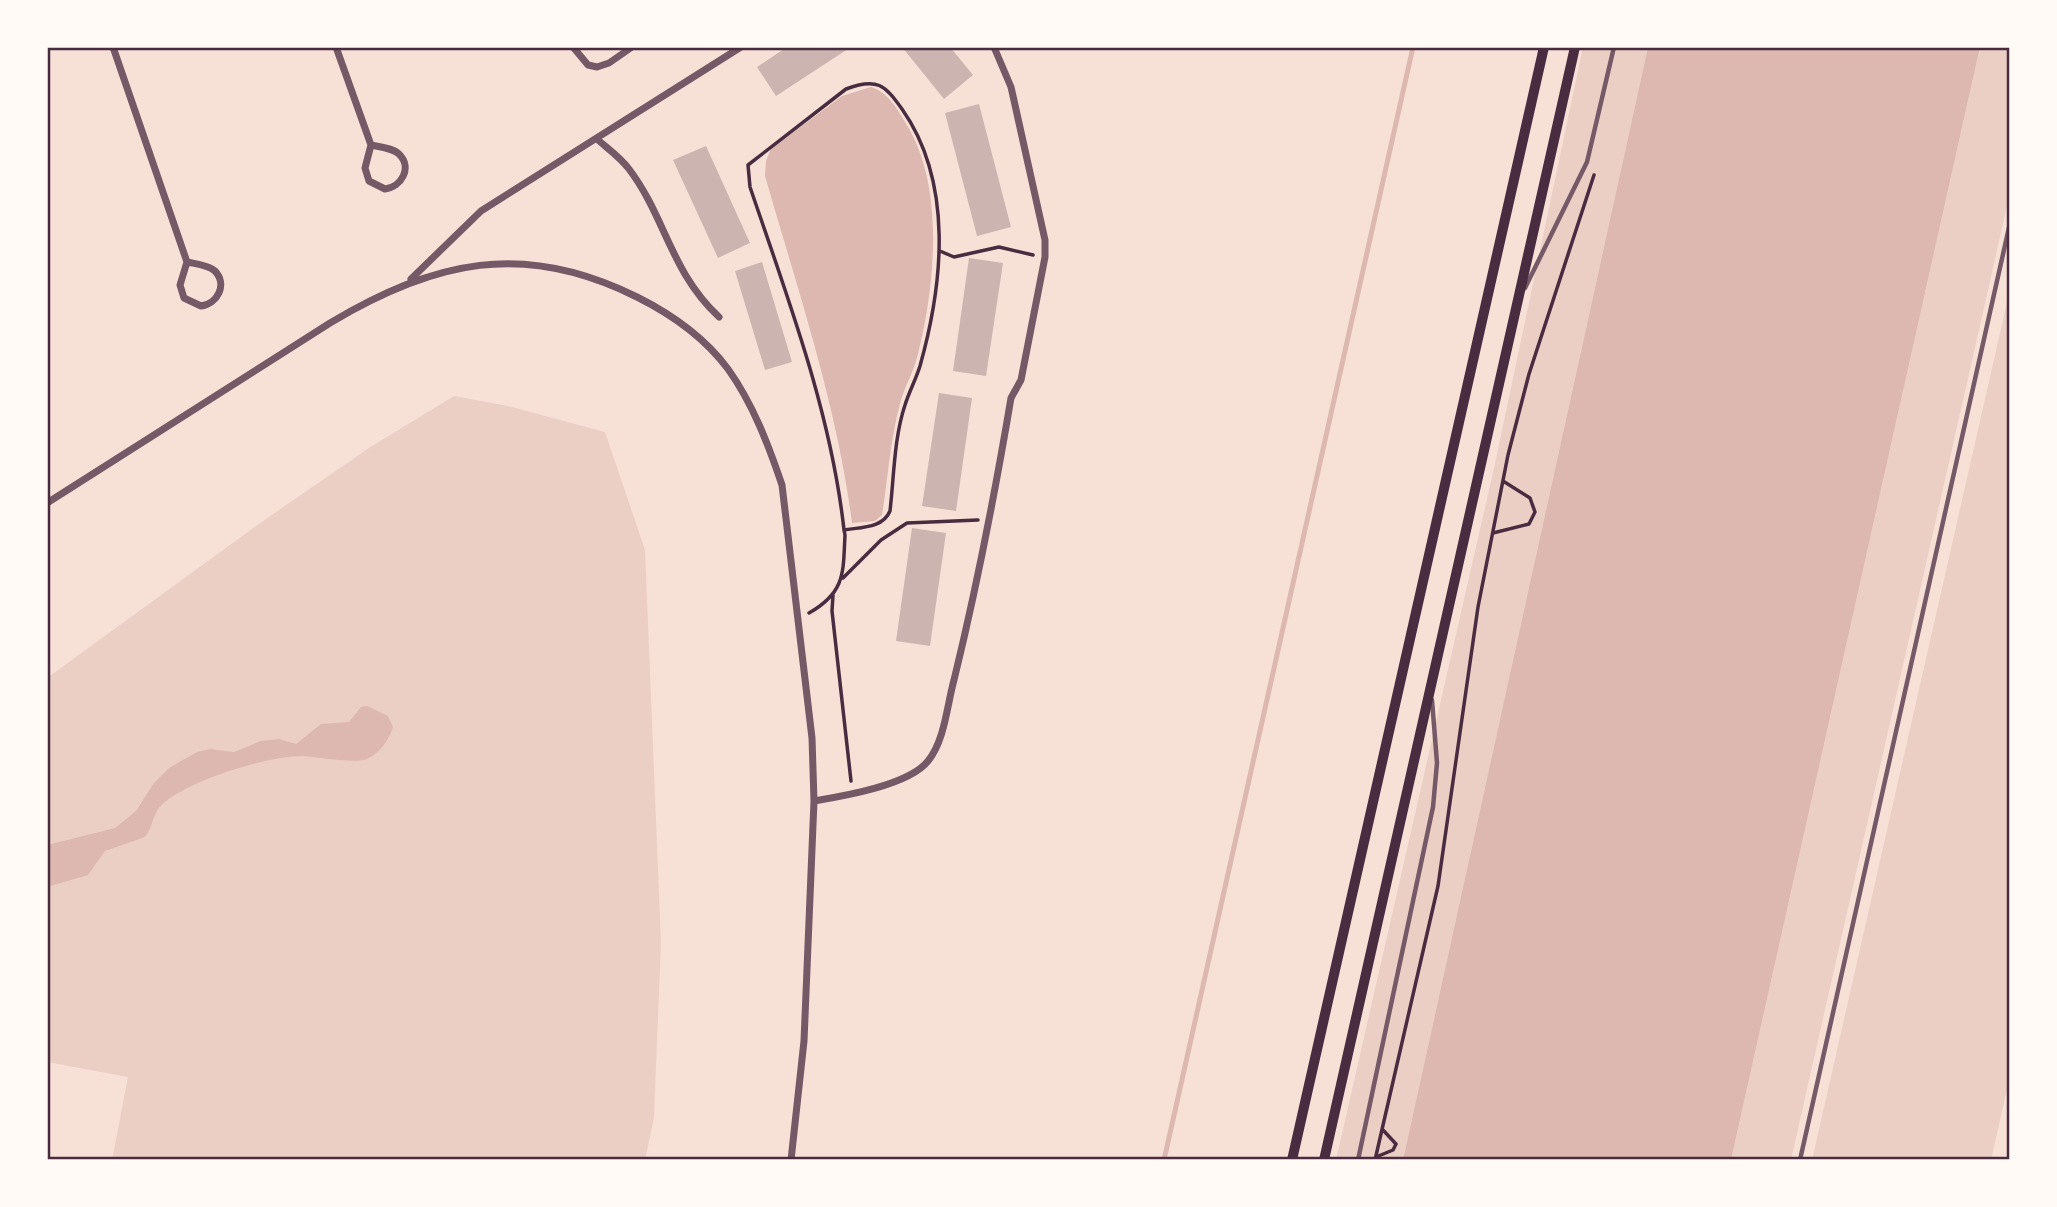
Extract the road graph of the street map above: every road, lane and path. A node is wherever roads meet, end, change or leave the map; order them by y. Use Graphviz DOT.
graph roads {
  1 [pos="113,47"];
  2 [pos="336,47"];
  3 [pos="573,47"];
  4 [pos="632,47"];
  5 [pos="741,47"];
  6 [pos="993,47"];
  7 [pos="1544,47"];
  8 [pos="1575,47"];
  9 [pos="1614,47"];
  10 [pos="597,139"];
  11 [pos="372,145"];
  12 [pos="1595,172"];
  13 [pos="2010,223"];
  14 [pos="940,251"];
  15 [pos="1045,257"];
  16 [pos="187,262"];
  17 [pos="408,283"];
  18 [pos="1517,304"];
  19 [pos="719,317"];
  20 [pos="1503,481"];
  21 [pos="47,502"];
  22 [pos="991,520"];
  23 [pos="845,530"];
  24 [pos="1492,533"];
  25 [pos="843,578"];
  26 [pos="833,595"];
  27 [pos="797,617"];
  28 [pos="1431,687"];
  29 [pos="853,794"];
  30 [pos="814,801"];
  31 [pos="1382,1128"];
  32 [pos="1375,1158"];
  33 [pos="791,1160"];
  34 [pos="1292,1160"];
  35 [pos="1324,1160"];
  36 [pos="1358,1160"];
  37 [pos="1800,1160"];
  1 -- 16 [label="street"];
  2 -- 11 [label="street"];
  3 -- 4 [label="street"];
  5 -- 10 [label="street"];
  6 -- 15 [label="street"];
  7 -- 34 [label="main road"];
  8 -- 18 [label="main road"];
  9 -- 18 [label="lane"];
  10 -- 17 [label="street"];
  10 -- 19 [label="street"];
  11 -- 11 [label="street"];
  12 -- 20 [label="path"];
  13 -- 37 [label="lane"];
  14 -- 15 [label="path"];
  14 -- 23 [label="path"];
  14 -- 23 [label="path"];
  15 -- 22 [label="street"];
  16 -- 16 [label="street"];
  17 -- 21 [label="street"];
  17 -- 27 [label="street"];
  18 -- 28 [label="main road"];
  20 -- 24 [label="path"];
  20 -- 24 [label="path"];
  22 -- 25 [label="path"];
  22 -- 29 [label="street"];
  23 -- 25 [label="path"];
  24 -- 31 [label="path"];
  25 -- 26 [label="path"];
  26 -- 27 [label="path"];
  26 -- 29 [label="path"];
  27 -- 30 [label="street"];
  28 -- 35 [label="main road"];
  28 -- 36 [label="lane"];
  29 -- 30 [label="street"];
  30 -- 33 [label="street"];
  31 -- 32 [label="path"];
  31 -- 32 [label="path"];
}
